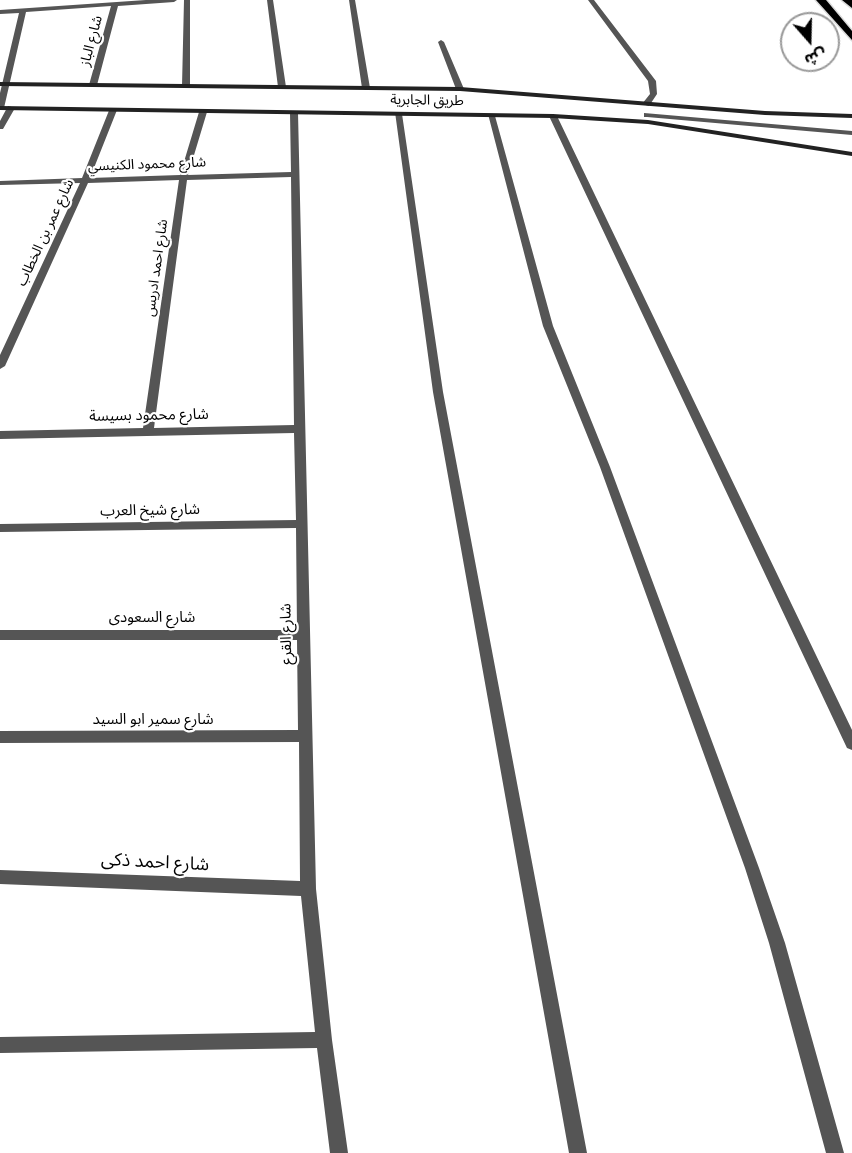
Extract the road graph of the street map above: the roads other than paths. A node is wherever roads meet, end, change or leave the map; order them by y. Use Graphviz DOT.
graph roads {
  1 [pos="174,0"];
  2 [pos="187,0"];
  3 [pos="270,0"];
  4 [pos="352,0"];
  5 [pos="591,0"];
  6 [pos="821,0"];
  7 [pos="847,0"];
  8 [pos="115,4"];
  9 [pos="852,5"];
  10 [pos="23,10"];
  11 [pos="0,12"];
  12 [pos="852,37"];
  13 [pos="441,42"];
  14 [pos="4,84"];
  15 [pos="93,85"];
  16 [pos="186,86"];
  17 [pos="282,87"];
  18 [pos="366,88"];
  19 [pos="460,90"];
  20 [pos="646,104"];
  21 [pos="0,108"];
  22 [pos="11,108"];
  23 [pos="113,110"];
  24 [pos="203,111"];
  25 [pos="294,113"];
  26 [pos="398,114"];
  27 [pos="491,116"];
  28 [pos="554,116"];
  29 [pos="852,116"];
  30 [pos="648,119"];
  31 [pos="0,127"];
  32 [pos="852,133"];
  33 [pos="852,154"];
  34 [pos="295,174"];
  35 [pos="183,178"];
  36 [pos="85,181"];
  37 [pos="0,183"];
  38 [pos="0,366"];
  39 [pos="300,429"];
  40 [pos="148,431"];
  41 [pos="0,435"];
  42 [pos="301,524"];
  43 [pos="0,528"];
  44 [pos="303,634"];
  45 [pos="0,635"];
  46 [pos="305,736"];
  47 [pos="0,737"];
  48 [pos="852,744"];
  49 [pos="0,877"];
  50 [pos="308,889"];
  51 [pos="324,1040"];
  52 [pos="0,1045"];
  53 [pos="339,1153"];
  54 [pos="578,1153"];
  55 [pos="835,1153"];
  1 -- 8 [label="street"];
  2 -- 16 [label="street"];
  3 -- 17 [label="street"];
  4 -- 18 [label="street"];
  5 -- 20 [label="street"];
  6 -- 12 [label="highway"];
  7 -- 9 [label="highway"];
  8 -- 10 [label="street"];
  8 -- 15 [label="street, شارع الباز"];
  10 -- 11 [label="street"];
  10 -- 14 [label="street"];
  13 -- 19 [label="street"];
  14 -- 15 [label="street, طريق الجابرية"];
  14 -- 21 [label="street"];
  15 -- 16 [label="street, طريق الجابرية"];
  16 -- 17 [label="street, طريق الجابرية"];
  17 -- 18 [label="street, طريق الجابرية"];
  18 -- 19 [label="street, طريق الجابرية"];
  19 -- 20 [label="street, طريق الجابرية"];
  20 -- 29 [label="street, طريق الجابرية"];
  20 -- 30 [label="street"];
  21 -- 22 [label="street, طريق الجابرية"];
  22 -- 23 [label="street, طريق الجابرية"];
  22 -- 31 [label="street"];
  23 -- 24 [label="street, طريق الجابرية"];
  23 -- 36 [label="street, شارع عمر بن الخطاب"];
  24 -- 25 [label="street, طريق الجابرية"];
  24 -- 35 [label="street, شارع احمد ادريس"];
  25 -- 26 [label="street, طريق الجابرية"];
  25 -- 34 [label="street, شارع القرع"];
  26 -- 27 [label="street, طريق الجابرية"];
  26 -- 54 [label="street"];
  27 -- 28 [label="street, طريق الجابرية"];
  27 -- 55 [label="street"];
  28 -- 30 [label="street, طريق الجابرية"];
  28 -- 48 [label="street"];
  30 -- 32 [label="street"];
  30 -- 33 [label="street, طريق الجابرية"];
  34 -- 35 [label="street, شارع محمود الكنيسي"];
  34 -- 39 [label="street, شارع القرع"];
  35 -- 36 [label="street, شارع محمود الكنيسي"];
  35 -- 40 [label="street, شارع احمد ادريس"];
  36 -- 37 [label="street, شارع محمود الكنيسي"];
  36 -- 38 [label="street, شارع عمر بن الخطاب"];
  39 -- 40 [label="street, شارع محمود بسيسة"];
  39 -- 42 [label="street, شارع القرع"];
  40 -- 41 [label="street, شارع محمود بسيسة"];
  42 -- 43 [label="street, شارع شيخ العرب"];
  42 -- 44 [label="street, شارع القرع"];
  44 -- 45 [label="street, شارع السعودى"];
  44 -- 46 [label="street, شارع القرع"];
  46 -- 47 [label="street, شارع سمير ابو السيد"];
  46 -- 50 [label="street, شارع القرع"];
  49 -- 50 [label="street, شارع احمد ذكى"];
  50 -- 51 [label="street, شارع القرع"];
  51 -- 52 [label="street"];
  51 -- 53 [label="street, شارع القرع"];
}
